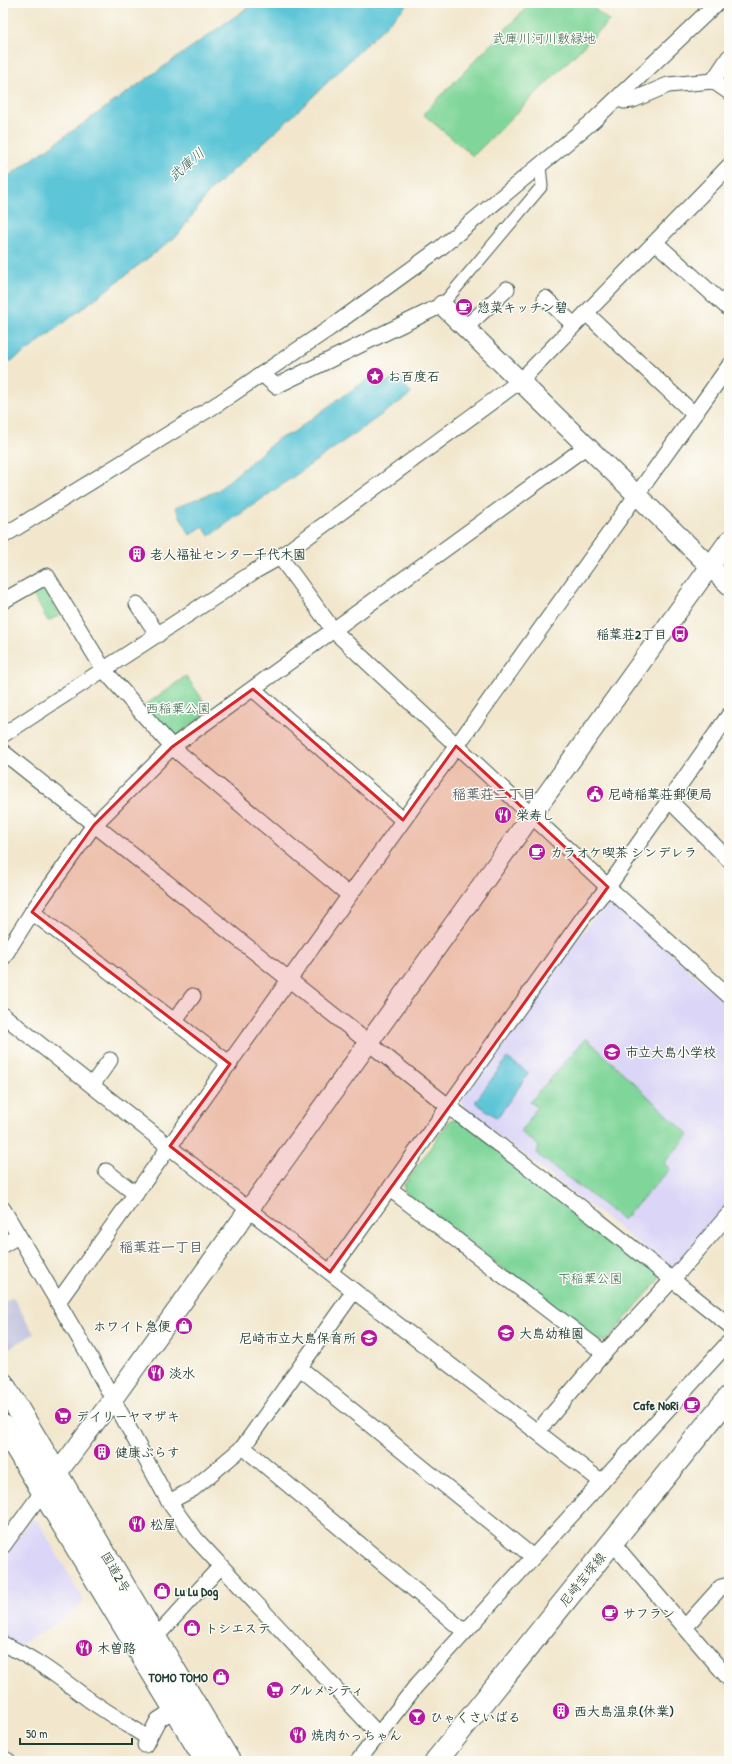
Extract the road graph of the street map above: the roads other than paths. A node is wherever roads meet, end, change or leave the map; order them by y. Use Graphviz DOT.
graph roads {
  1 [pos="717,3"];
  2 [pos="729,57"];
  3 [pos="714,81"];
  4 [pos="729,92"];
  5 [pos="620,96"];
  6 [pos="540,165"];
  7 [pos="729,166"];
  8 [pos="656,243"];
  9 [pos="507,289"];
  10 [pos="545,298"];
  11 [pos="442,305"];
  12 [pos="729,309"];
  13 [pos="586,313"];
  14 [pos="574,326"];
  15 [pos="465,328"];
  16 [pos="729,366"];
  17 [pos="262,374"];
  18 [pos="520,381"];
  19 [pos="694,414"];
  20 [pos="587,446"];
  21 [pos="637,494"];
  22 [pos="3,536"];
  23 [pos="729,540"];
  24 [pos="280,557"];
  25 [pos="710,566"];
  26 [pos="729,585"];
  27 [pos="3,601"];
  28 [pos="137,604"];
  29 [pos="334,631"];
  30 [pos="158,635"];
  31 [pos="104,670"];
  32 [pos="253,689"];
  33 [pos="729,716"];
  34 [pos="3,735"];
  35 [pos="456,746"];
  36 [pos="172,747"];
  37 [pos="3,752"];
  38 [pos="668,799"];
  39 [pos="532,816"];
  40 [pos="403,820"];
  41 [pos="94,825"];
  42 [pos="729,860"];
  43 [pos="608,887"];
  44 [pos="349,895"];
  45 [pos="32,912"];
  46 [pos="3,958"];
  47 [pos="289,980"];
  48 [pos="193,996"];
  49 [pos="729,996"];
  50 [pos="3,1015"];
  51 [pos="174,1021"];
  52 [pos="369,1043"];
  53 [pos="110,1060"];
  54 [pos="230,1064"];
  55 [pos="92,1085"];
  56 [pos="448,1106"];
  57 [pos="170,1146"];
  58 [pos="106,1171"];
  59 [pos="390,1189"];
  60 [pos="136,1194"];
  61 [pos="3,1209"];
  62 [pos="249,1210"];
  63 [pos="729,1214"];
  64 [pos="18,1236"];
  65 [pos="3,1245"];
  66 [pos="330,1272"];
  67 [pos="673,1279"];
  68 [pos="354,1291"];
  69 [pos="58,1302"];
  70 [pos="729,1325"];
  71 [pos="729,1342"];
  72 [pos="604,1353"];
  73 [pos="300,1368"];
  74 [pos="3,1384"];
  75 [pos="729,1397"];
  76 [pos="113,1399"];
  77 [pos="3,1426"];
  78 [pos="538,1431"];
  79 [pos="242,1447"];
  80 [pos="58,1473"];
  81 [pos="602,1482"];
  82 [pos="43,1491"];
  83 [pos="169,1502"];
  84 [pos="612,1542"];
  85 [pos="3,1546"];
  86 [pos="533,1557"];
  87 [pos="220,1567"];
  88 [pos="729,1584"];
  89 [pos="685,1627"];
  90 [pos="465,1632"];
  91 [pos="155,1638"];
  92 [pos="3,1644"];
  93 [pos="729,1679"];
  94 [pos="175,1709"];
  95 [pos="378,1734"];
  96 [pos="3,1758"];
  97 [pos="8,1761"];
  98 [pos="206,1761"];
  99 [pos="229,1761"];
  100 [pos="358,1761"];
  101 [pos="436,1761"];
  1 -- 5 [label="street"];
  2 -- 3 [label="street"];
  3 -- 4 [label="street"];
  3 -- 5 [label="street"];
  5 -- 6 [label="street"];
  6 -- 11 [label="street"];
  6 -- 17 [label="street"];
  7 -- 8 [label="street"];
  8 -- 12 [label="street"];
  8 -- 13 [label="street"];
  9 -- 15 [label="street"];
  10 -- 14 [label="street"];
  11 -- 15 [label="street"];
  11 -- 17 [label="street"];
  13 -- 14 [label="street"];
  13 -- 19 [label="street"];
  14 -- 18 [label="street"];
  15 -- 18 [label="street"];
  16 -- 19 [label="street"];
  17 -- 22 [label="street"];
  18 -- 20 [label="street"];
  18 -- 24 [label="street"];
  19 -- 21 [label="street"];
  20 -- 21 [label="street"];
  20 -- 29 [label="street"];
  21 -- 25 [label="street"];
  21 -- 35 [label="street"];
  23 -- 25 [label="street"];
  24 -- 29 [label="street"];
  24 -- 30 [label="street"];
  25 -- 26 [label="street"];
  25 -- 39 [label="street"];
  27 -- 31 [label="street"];
  28 -- 30 [label="street"];
  29 -- 32 [label="street"];
  29 -- 35 [label="street"];
  30 -- 31 [label="street"];
  31 -- 34 [label="street"];
  31 -- 36 [label="street"];
  32 -- 36 [label="street"];
  32 -- 40 [label="street"];
  33 -- 38 [label="street"];
  35 -- 39 [label="street"];
  35 -- 40 [label="street"];
  36 -- 41 [label="street"];
  36 -- 44 [label="street"];
  37 -- 41 [label="street"];
  38 -- 42 [label="street"];
  38 -- 43 [label="street"];
  39 -- 43 [label="street"];
  39 -- 52 [label="street"];
  40 -- 44 [label="street"];
  41 -- 45 [label="street"];
  41 -- 47 [label="street"];
  43 -- 49 [label="street"];
  43 -- 56 [label="street"];
  44 -- 47 [label="street"];
  45 -- 46 [label="street"];
  45 -- 51 [label="street"];
  47 -- 52 [label="street"];
  47 -- 54 [label="street"];
  48 -- 51 [label="street"];
  50 -- 55 [label="street"];
  51 -- 54 [label="street"];
  52 -- 56 [label="street"];
  52 -- 62 [label="street"];
  53 -- 55 [label="street"];
  54 -- 57 [label="street"];
  55 -- 57 [label="street"];
  56 -- 59 [label="street"];
  56 -- 67 [label="street"];
  57 -- 60 [label="street"];
  57 -- 62 [label="street"];
  58 -- 60 [label="street"];
  59 -- 66 [label="street"];
  59 -- 72 [label="street"];
  60 -- 69 [label="street"];
  61 -- 64 [label="street"];
  62 -- 66 [label="street"];
  62 -- 76 [label="street"];
  63 -- 67 [label="street"];
  64 -- 65 [label="street"];
  64 -- 69 [label="street"];
  66 -- 68 [label="street"];
  67 -- 70 [label="street"];
  67 -- 72 [label="street"];
  68 -- 73 [label="street"];
  68 -- 78 [label="street"];
  69 -- 76 [label="street"];
  71 -- 81 [label="street"];
  72 -- 78 [label="street"];
  73 -- 79 [label="street"];
  73 -- 86 [label="street"];
  74 -- 80 [label="main road, 国道2号"];
  75 -- 84 [label="main road, 尼崎宝塚線"];
  76 -- 80 [label="street"];
  76 -- 83 [label="street"];
  77 -- 82 [label="main road, 国道2号"];
  78 -- 81 [label="street"];
  79 -- 83 [label="street"];
  79 -- 90 [label="street"];
  80 -- 82 [label="street"];
  80 -- 91 [label="main road, 国道2号"];
  81 -- 86 [label="street"];
  82 -- 85 [label="street"];
  82 -- 94 [label="main road, 国道2号"];
  83 -- 87 [label="street"];
  84 -- 89 [label="street"];
  84 -- 101 [label="main road, 尼崎宝塚線"];
  86 -- 90 [label="street"];
  87 -- 91 [label="street"];
  87 -- 95 [label="street"];
  88 -- 89 [label="street"];
  89 -- 93 [label="street"];
  90 -- 95 [label="street"];
  91 -- 99 [label="main road, 国道2号"];
  92 -- 94 [label="street"];
  94 -- 98 [label="main road, 国道2号"];
  95 -- 100 [label="street"];
  96 -- 97 [label="street"];
}
